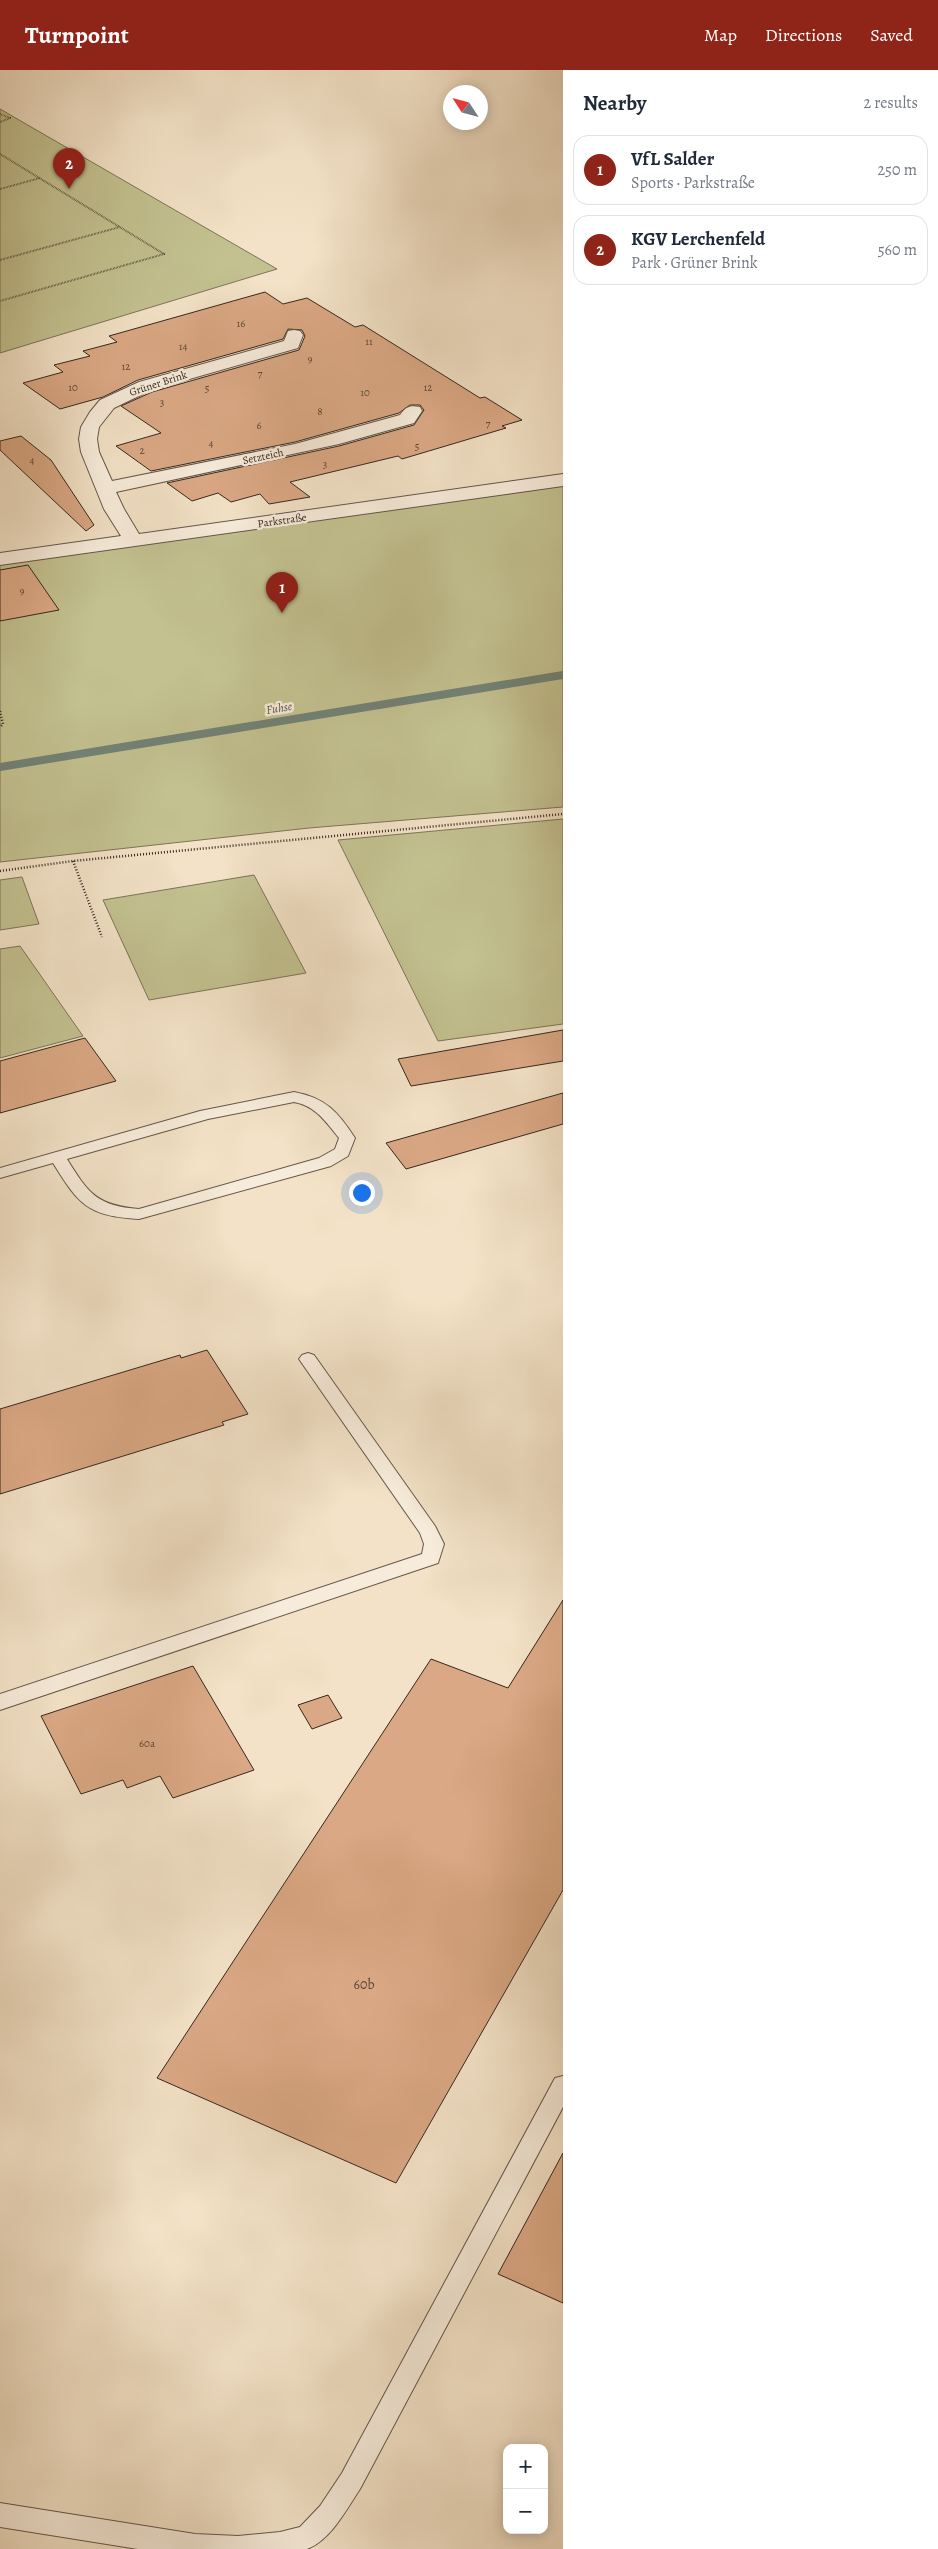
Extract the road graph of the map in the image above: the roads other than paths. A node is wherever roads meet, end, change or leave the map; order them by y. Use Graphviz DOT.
graph roads {
  1 [pos="294,335"];
  2 [pos="413,410"];
  3 [pos="563,480"];
  4 [pos="106,488"];
  5 [pos="134,541"];
  6 [pos="0,559"];
  7 [pos="57,1157"];
  8 [pos="0,1173"];
  9 [pos="308,1359"];
  10 [pos="0,1702"];
  11 [pos="563,2085"];
  12 [pos="0,2515"];
  1 -- 4 [label="street, Grüner Brink"];
  2 -- 4 [label="street, Setzteich"];
  3 -- 5 [label="street, Parkstraße"];
  4 -- 5 [label="street, Grüner Brink"];
  5 -- 6 [label="street, Parkstraße"];
  7 -- 7 [label="lane"];
  7 -- 8 [label="lane"];
  9 -- 10 [label="lane"];
  11 -- 12 [label="lane"];
}
